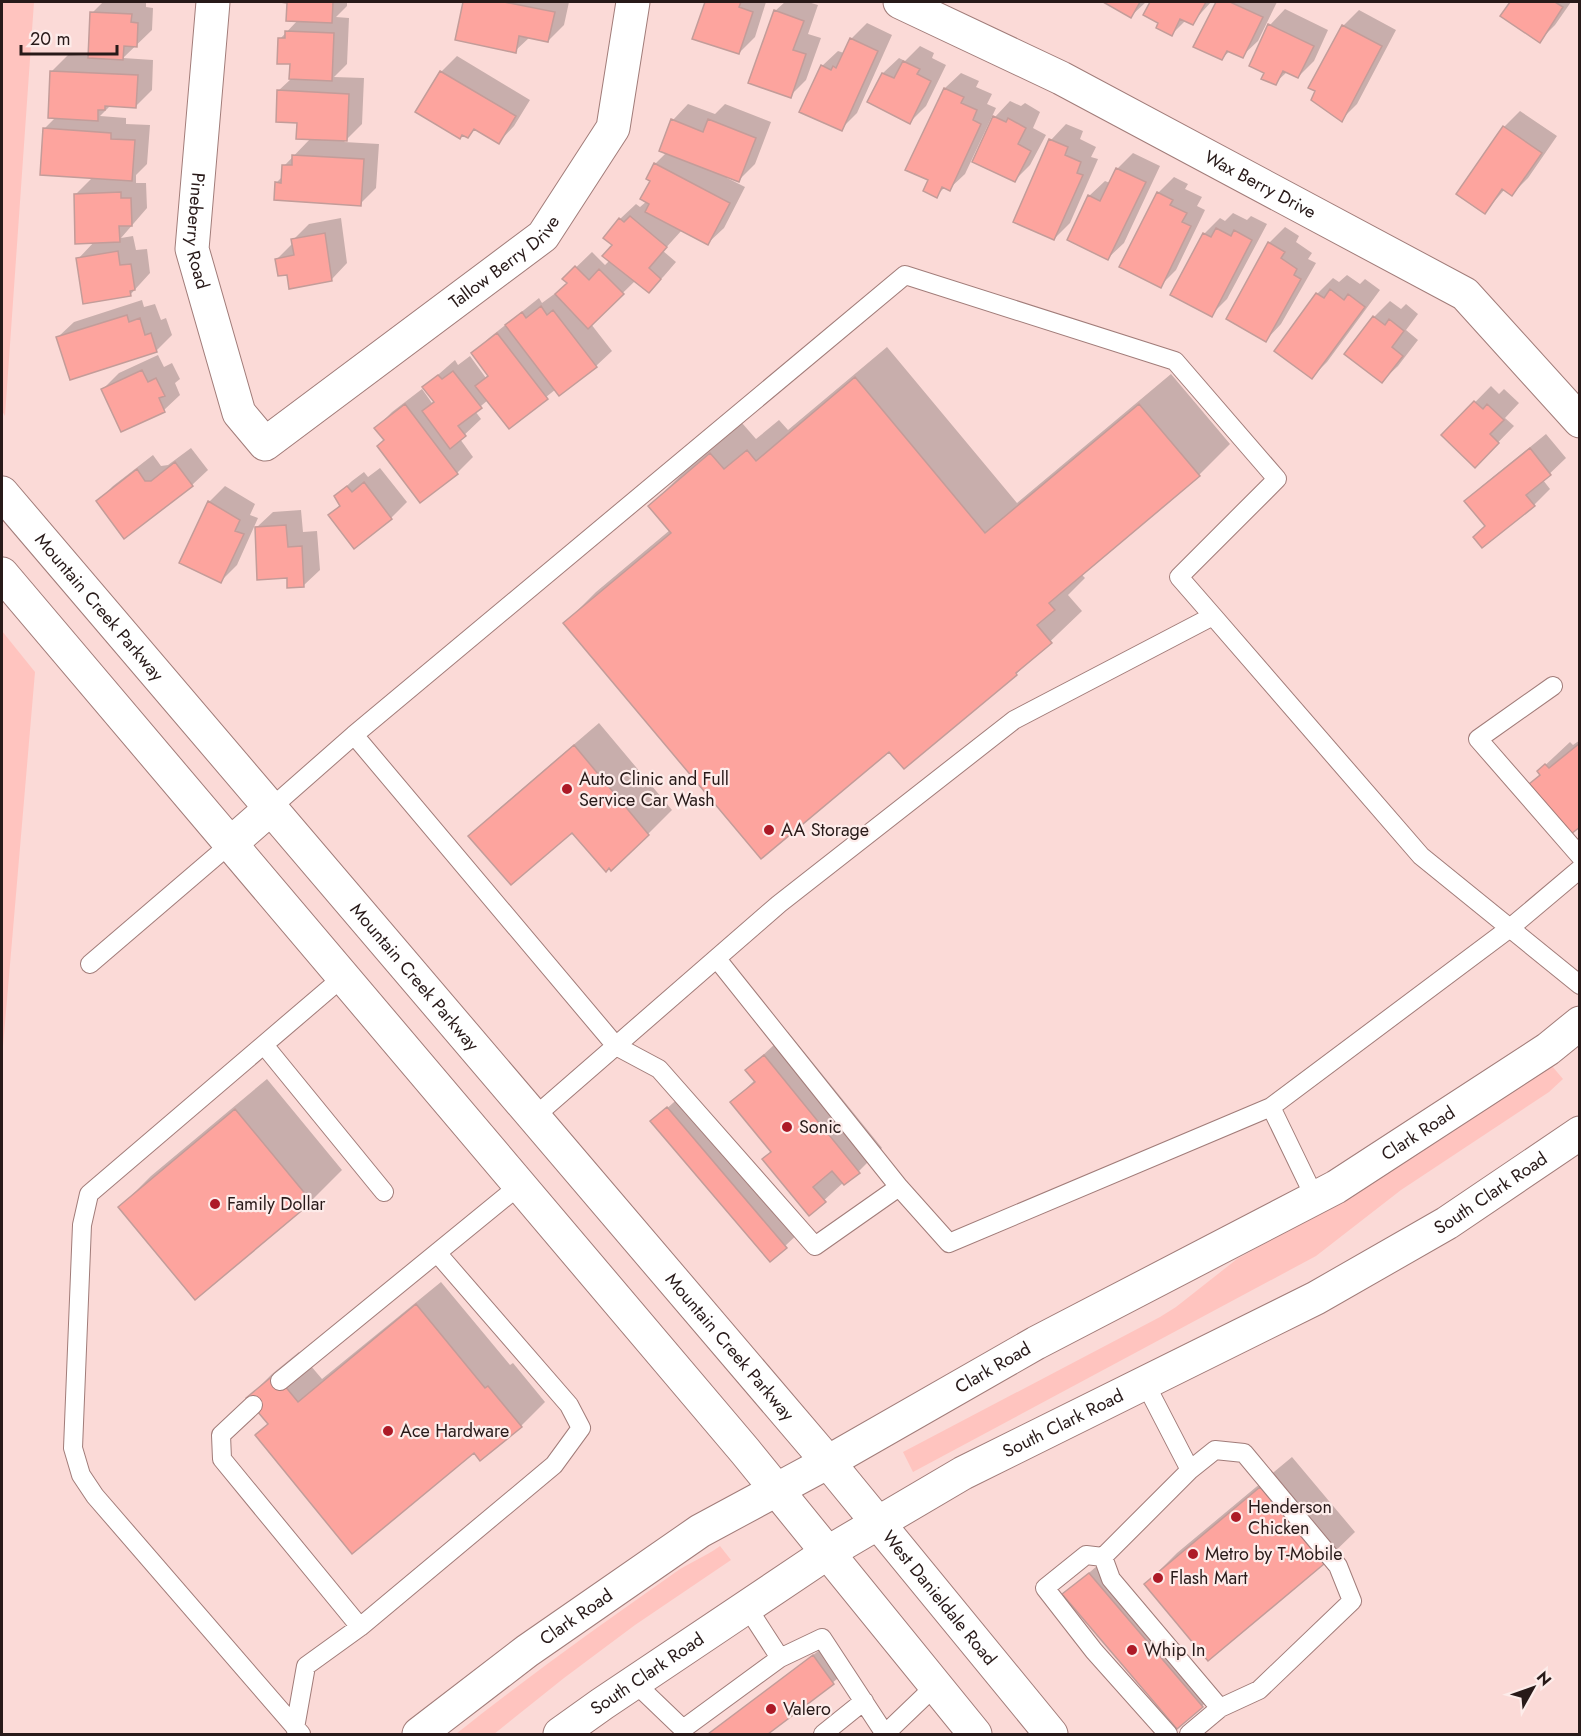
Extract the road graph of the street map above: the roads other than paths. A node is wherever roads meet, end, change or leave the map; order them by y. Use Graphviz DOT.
graph roads {
  1 [pos="213,2"];
  2 [pos="633,2"];
  3 [pos="900,2"];
  4 [pos="1580,422"];
  5 [pos="266,444"];
  6 [pos="2,493"];
  7 [pos="2,574"];
  8 [pos="1213,616"];
  9 [pos="1553,686"];
  10 [pos="354,735"];
  11 [pos="271,808"];
  12 [pos="229,845"];
  13 [pos="1580,856"];
  14 [pos="1580,869"];
  15 [pos="1510,928"];
  16 [pos="717,959"];
  17 [pos="90,964"];
  18 [pos="343,977"];
  19 [pos="1580,985"];
  20 [pos="1580,1023"];
  21 [pos="264,1045"];
  22 [pos="616,1046"];
  23 [pos="1271,1107"];
  24 [pos="534,1117"];
  25 [pos="1580,1133"];
  26 [pos="520,1185"];
  27 [pos="899,1187"];
  28 [pos="384,1192"];
  29 [pos="1315,1198"];
  30 [pos="438,1254"];
  31 [pos="280,1381"];
  32 [pos="1145,1383"];
  33 [pos="253,1405"];
  34 [pos="828,1462"];
  35 [pos="1190,1470"];
  36 [pos="776,1491"];
  37 [pos="879,1524"];
  38 [pos="827,1553"];
  39 [pos="1103,1557"];
  40 [pos="747,1607"];
  41 [pos="360,1627"];
  42 [pos="780,1658"];
  43 [pos="634,1682"];
  44 [pos="934,1687"];
  45 [pos="864,1701"];
  46 [pos="1220,1708"];
  47 [pos="298,1731"];
  48 [pos="573,1731"];
  49 [pos="686,1732"];
  50 [pos="419,1734"];
  51 [pos="823,1734"];
  52 [pos="885,1734"];
  53 [pos="975,1734"];
  54 [pos="1051,1734"];
  55 [pos="1168,1734"];
  56 [pos="1189,1734"];
  1 -- 5 [label="main road, Pineberry Road"];
  2 -- 5 [label="main road, Tallow Berry Drive"];
  3 -- 4 [label="main road, Wax Berry Drive"];
  6 -- 11 [label="main road, Mountain Creek Parkway"];
  7 -- 12 [label="main road"];
  8 -- 10 [label="lane"];
  8 -- 15 [label="lane"];
  8 -- 16 [label="lane"];
  9 -- 13 [label="lane"];
  10 -- 11 [label="lane"];
  10 -- 22 [label="lane"];
  11 -- 12 [label="main road"];
  11 -- 24 [label="main road, Mountain Creek Parkway"];
  12 -- 17 [label="lane"];
  12 -- 18 [label="main road"];
  14 -- 15 [label="lane"];
  15 -- 19 [label="lane"];
  15 -- 23 [label="lane"];
  16 -- 22 [label="lane"];
  16 -- 27 [label="lane"];
  18 -- 21 [label="lane"];
  18 -- 26 [label="main road"];
  20 -- 29 [label="main road, Clark Road"];
  21 -- 28 [label="lane"];
  21 -- 47 [label="lane"];
  22 -- 24 [label="lane"];
  22 -- 27 [label="lane"];
  23 -- 27 [label="lane"];
  23 -- 29 [label="lane"];
  24 -- 34 [label="main road, Mountain Creek Parkway"];
  25 -- 32 [label="main road, South Clark Road"];
  26 -- 30 [label="lane"];
  26 -- 36 [label="main road"];
  29 -- 34 [label="main road, Clark Road"];
  30 -- 31 [label="lane"];
  30 -- 41 [label="lane"];
  32 -- 35 [label="lane"];
  32 -- 37 [label="main road, South Clark Road"];
  33 -- 41 [label="lane"];
  34 -- 36 [label="main road, Clark Road"];
  34 -- 37 [label="main road, West Danieldale Road"];
  35 -- 39 [label="lane"];
  35 -- 46 [label="lane"];
  36 -- 38 [label="main road"];
  36 -- 50 [label="main road, Clark Road"];
  37 -- 38 [label="main road, South Clark Road"];
  37 -- 54 [label="main road, West Danieldale Road"];
  38 -- 40 [label="main road, South Clark Road"];
  38 -- 44 [label="main road"];
  39 -- 46 [label="lane"];
  39 -- 55 [label="lane"];
  40 -- 42 [label="lane"];
  40 -- 43 [label="main road, South Clark Road"];
  41 -- 47 [label="lane"];
  42 -- 45 [label="lane"];
  42 -- 49 [label="lane"];
  43 -- 48 [label="main road, South Clark Road"];
  43 -- 49 [label="lane"];
  44 -- 52 [label="lane"];
  44 -- 53 [label="main road"];
  45 -- 51 [label="lane"];
  45 -- 52 [label="lane"];
  46 -- 56 [label="lane"];
}
